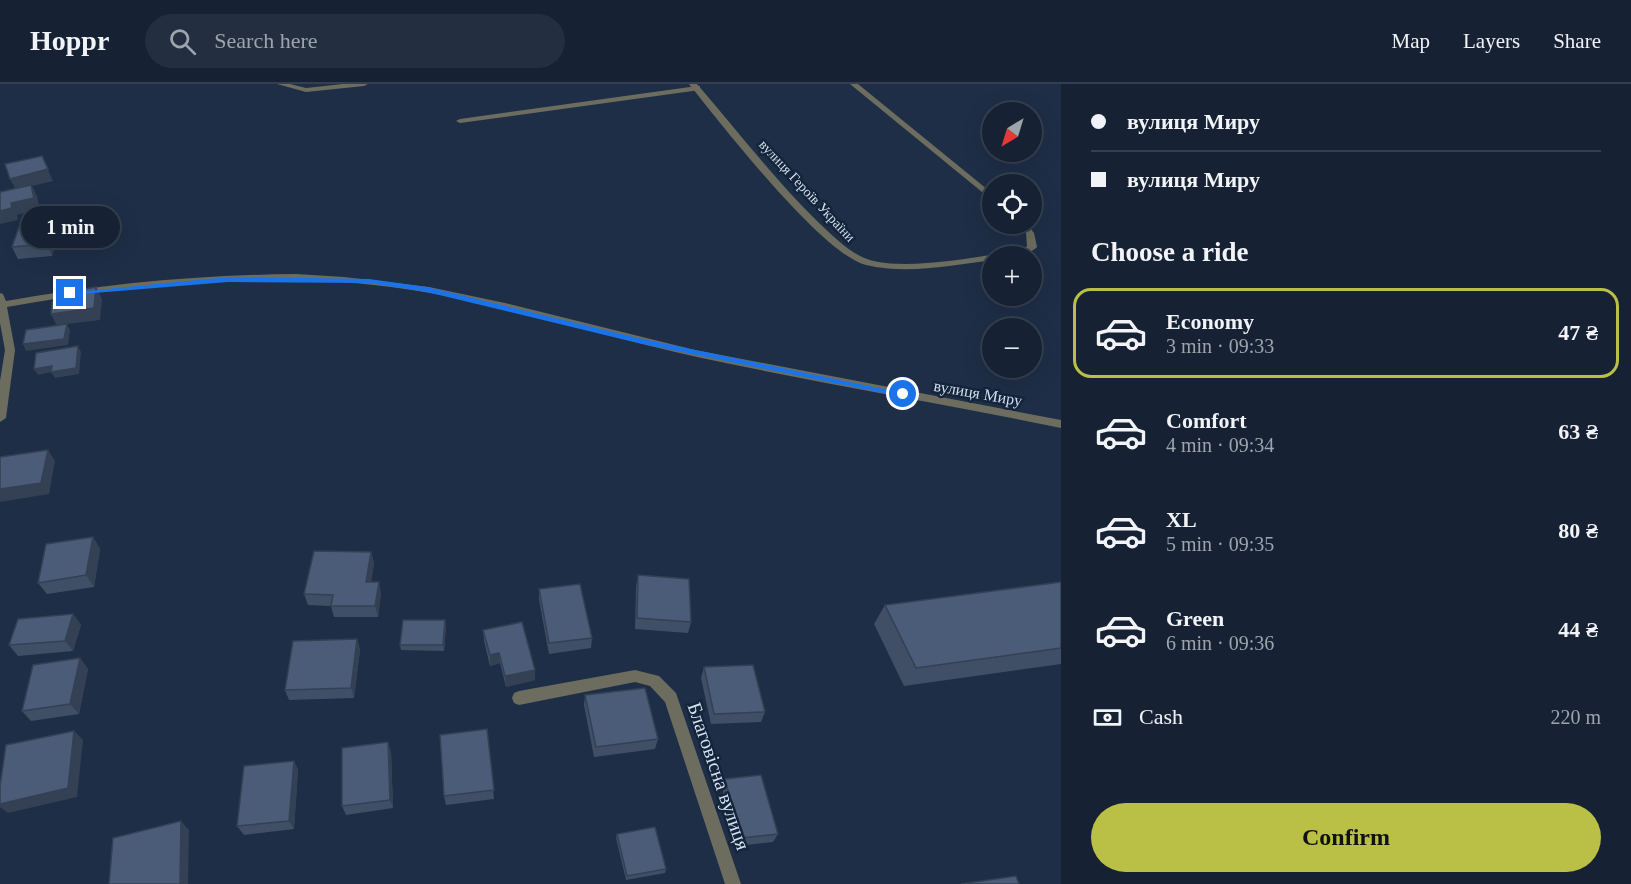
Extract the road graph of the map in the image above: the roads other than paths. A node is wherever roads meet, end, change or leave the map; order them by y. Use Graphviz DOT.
graph roads {
  1 [pos="281,84"];
  2 [pos="364,84"];
  3 [pos="854,84"];
  4 [pos="695,86"];
  5 [pos="460,121"];
  6 [pos="982,189"];
  7 [pos="982,258"];
  8 [pos="2,300"];
  9 [pos="5,352"];
  10 [pos="0,418"];
  11 [pos="1061,424"];
  12 [pos="519,698"];
  13 [pos="733,884"];
  1 -- 2 [label="street"];
  3 -- 6 [label="street"];
  4 -- 5 [label="street, вулиця Героїв України"];
  4 -- 7 [label="street, вулиця Героїв України"];
  8 -- 9 [label="street"];
  8 -- 11 [label="street, вулиця Миру"];
  9 -- 10 [label="street"];
  12 -- 13 [label="street, Благовісна вулиця"];
}
